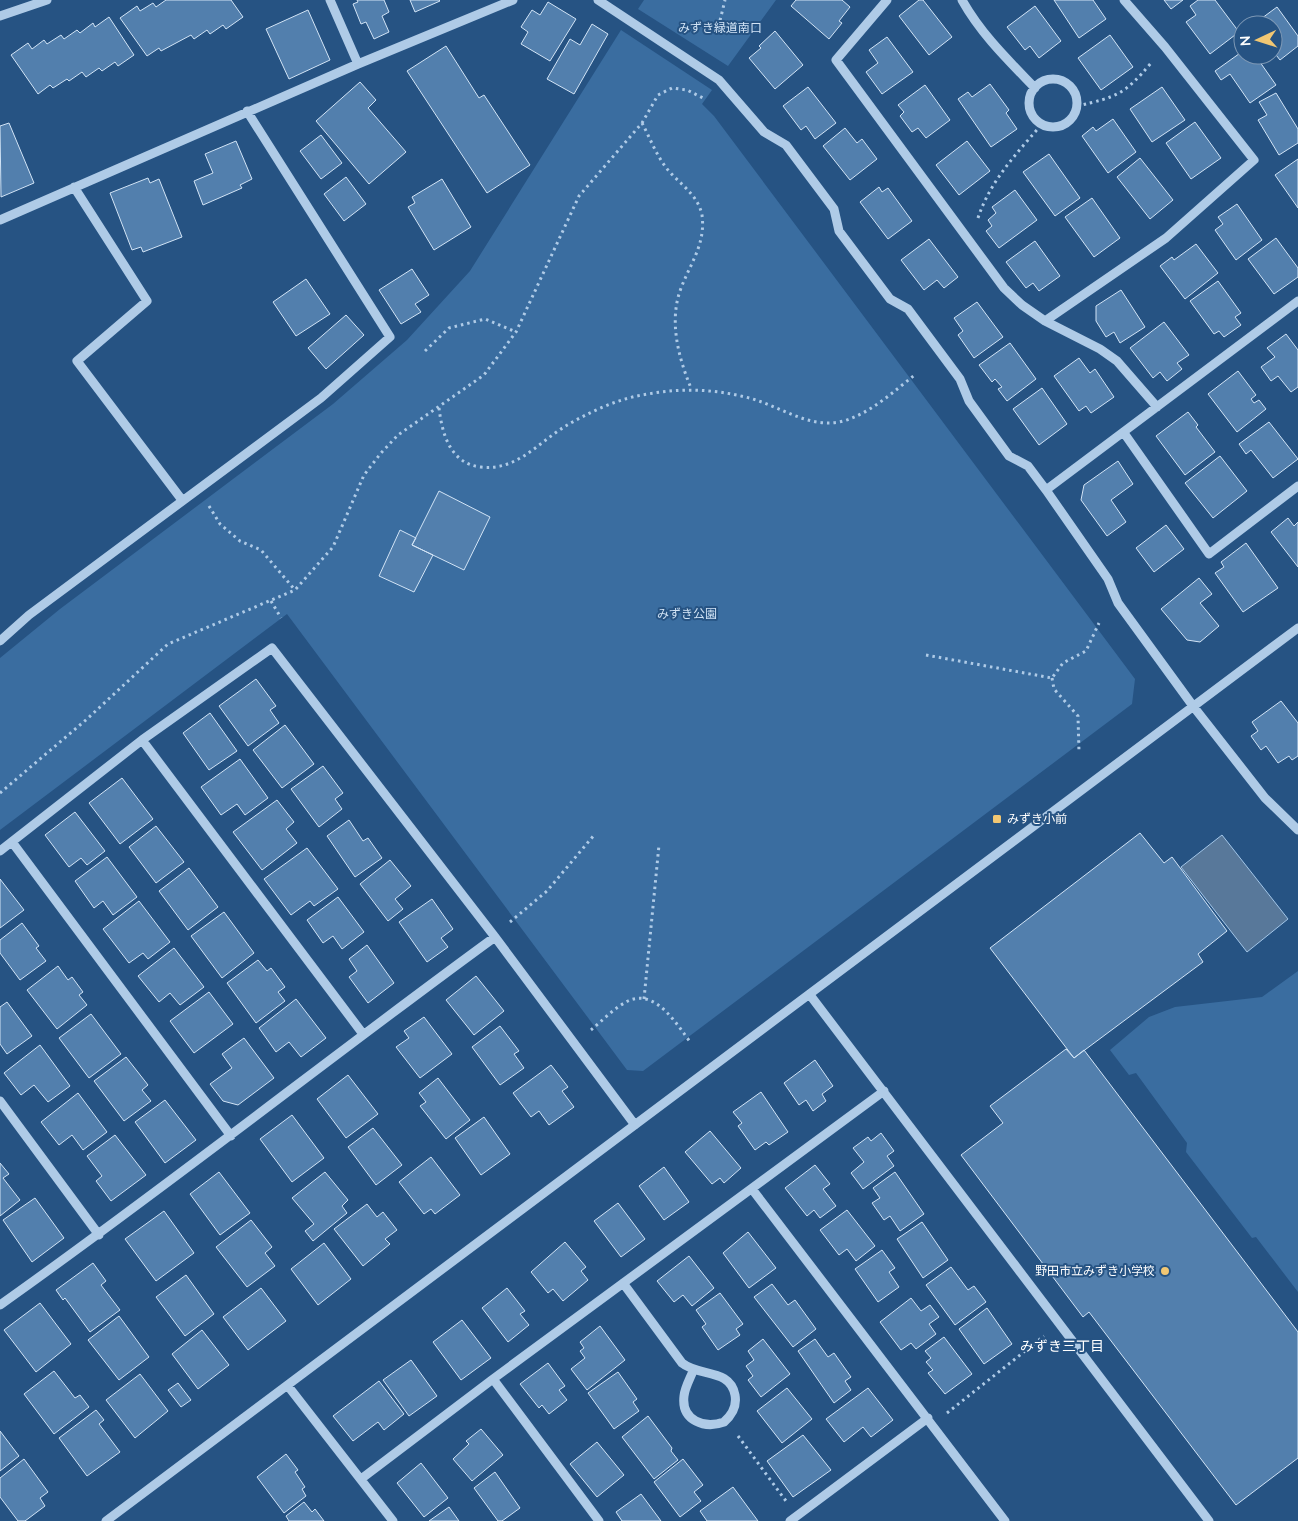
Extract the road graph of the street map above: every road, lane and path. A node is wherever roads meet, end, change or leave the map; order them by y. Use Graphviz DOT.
graph roads {
  1 [pos="47,0"];
  2 [pos="330,0"];
  3 [pos="513,0"];
  4 [pos="598,0"];
  5 [pos="725,0"];
  6 [pos="887,0"];
  7 [pos="962,0"];
  8 [pos="1124,0"];
  9 [pos="0,16"];
  10 [pos="717,33"];
  11 [pos="1165,47"];
  12 [pos="358,64"];
  13 [pos="1035,88"];
  14 [pos="705,99"];
  15 [pos="1077,106"];
  16 [pos="247,112"];
  17 [pos="642,123"];
  18 [pos="1042,124"];
  19 [pos="74,187"];
  20 [pos="0,220"];
  21 [pos="972,242"];
  22 [pos="1298,301"];
  23 [pos="1046,321"];
  24 [pos="516,332"];
  25 [pos="425,351"];
  26 [pos="916,374"];
  27 [pos="692,389"];
  28 [pos="1157,407"];
  29 [pos="439,408"];
  30 [pos="1124,433"];
  31 [pos="1298,486"];
  32 [pos="198,489"];
  33 [pos="1046,490"];
  34 [pos="182,500"];
  35 [pos="295,590"];
  36 [pos="271,601"];
  37 [pos="282,618"];
  38 [pos="1100,623"];
  39 [pos="1298,628"];
  40 [pos="0,641"];
  41 [pos="926,655"];
  42 [pos="1052,678"];
  43 [pos="1193,706"];
  44 [pos="142,740"];
  45 [pos="1079,752"];
  46 [pos="0,793"];
  47 [pos="1298,830"];
  48 [pos="595,834"];
  49 [pos="12,842"];
  50 [pos="659,845"];
  51 [pos="0,851"];
  52 [pos="510,922"];
  53 [pos="495,937"];
  54 [pos="810,995"];
  55 [pos="644,999"];
  56 [pos="591,1030"];
  57 [pos="363,1034"];
  58 [pos="691,1043"];
  59 [pos="884,1091"];
  60 [pos="0,1101"];
  61 [pos="635,1125"];
  62 [pos="231,1136"];
  63 [pos="752,1189"];
  64 [pos="99,1235"];
  65 [pos="624,1283"];
  66 [pos="0,1305"];
  67 [pos="1060,1323"];
  68 [pos="693,1370"];
  69 [pos="493,1379"];
  70 [pos="288,1386"];
  71 [pos="726,1420"];
  72 [pos="931,1421"];
  73 [pos="361,1479"];
  74 [pos="796,1519"];
  75 [pos="106,1521"];
  76 [pos="392,1521"];
  77 [pos="599,1521"];
  78 [pos="1005,1521"];
  79 [pos="1209,1521"];
  1 -- 9 [label="street"];
  2 -- 12 [label="street"];
  3 -- 12 [label="street"];
  4 -- 33 [label="street"];
  5 -- 10 [label="path"];
  6 -- 21 [label="street"];
  7 -- 13 [label="street"];
  8 -- 11 [label="street"];
  11 -- 15 [label="path"];
  11 -- 23 [label="street"];
  12 -- 16 [label="street"];
  13 -- 15 [label="street"];
  13 -- 18 [label="street"];
  14 -- 17 [label="path"];
  15 -- 18 [label="street"];
  16 -- 19 [label="street"];
  16 -- 32 [label="street"];
  17 -- 24 [label="path"];
  17 -- 27 [label="path"];
  18 -- 21 [label="path"];
  19 -- 20 [label="street"];
  19 -- 34 [label="street"];
  21 -- 23 [label="street"];
  22 -- 28 [label="street"];
  23 -- 28 [label="street"];
  24 -- 25 [label="path"];
  24 -- 29 [label="path"];
  26 -- 27 [label="path"];
  27 -- 29 [label="path"];
  28 -- 30 [label="street"];
  29 -- 35 [label="path"];
  30 -- 31 [label="street"];
  30 -- 33 [label="street"];
  32 -- 34 [label="street"];
  32 -- 35 [label="path"];
  33 -- 43 [label="street"];
  34 -- 40 [label="street"];
  35 -- 36 [label="path"];
  36 -- 37 [label="path"];
  36 -- 46 [label="path"];
  38 -- 42 [label="path"];
  39 -- 43 [label="street"];
  41 -- 42 [label="path"];
  42 -- 45 [label="path"];
  43 -- 47 [label="street"];
  43 -- 54 [label="street"];
  44 -- 49 [label="street"];
  44 -- 53 [label="street"];
  44 -- 57 [label="street"];
  48 -- 52 [label="path"];
  49 -- 51 [label="street"];
  49 -- 62 [label="street"];
  50 -- 55 [label="path"];
  53 -- 57 [label="street"];
  53 -- 61 [label="street"];
  54 -- 59 [label="street"];
  54 -- 61 [label="street"];
  55 -- 56 [label="path"];
  55 -- 58 [label="path"];
  57 -- 62 [label="street"];
  59 -- 63 [label="street"];
  59 -- 67 [label="street"];
  60 -- 64 [label="street"];
  61 -- 70 [label="street"];
  62 -- 64 [label="street"];
  63 -- 65 [label="street"];
  63 -- 72 [label="street"];
  64 -- 66 [label="street"];
  65 -- 68 [label="street"];
  65 -- 69 [label="street"];
  67 -- 72 [label="path"];
  67 -- 79 [label="street"];
  68 -- 71 [label="street"];
  68 -- 71 [label="street"];
  69 -- 73 [label="street"];
  69 -- 77 [label="street"];
  70 -- 73 [label="street"];
  70 -- 75 [label="street"];
  71 -- 74 [label="path"];
  72 -- 74 [label="street"];
  72 -- 78 [label="street"];
  73 -- 76 [label="street"];
}
